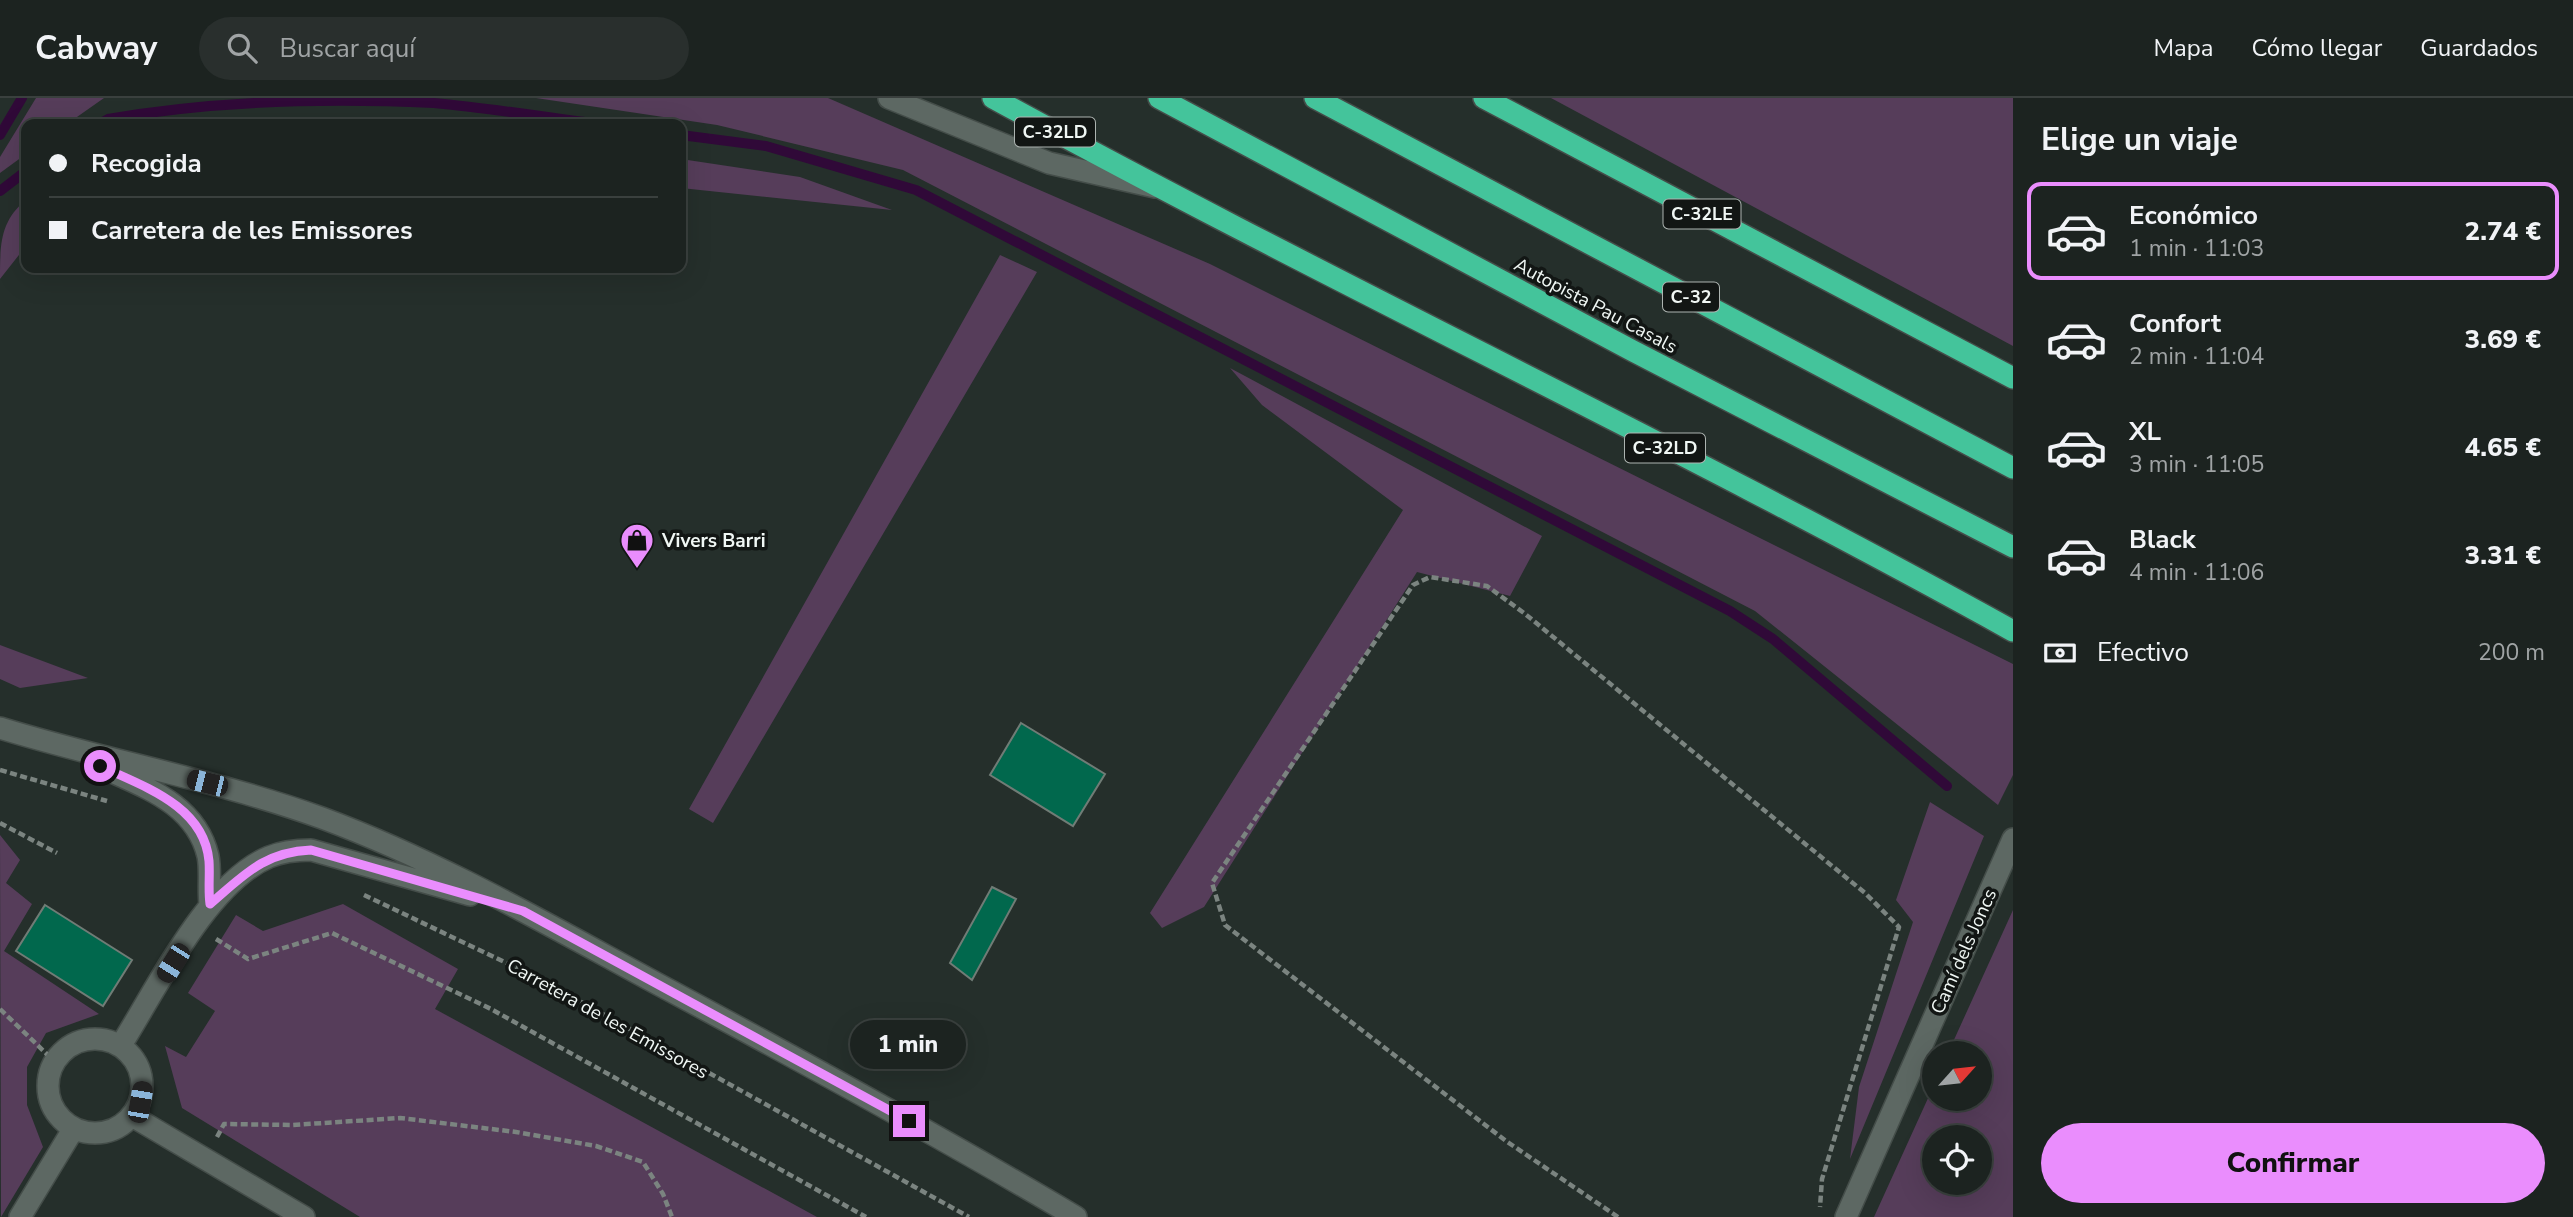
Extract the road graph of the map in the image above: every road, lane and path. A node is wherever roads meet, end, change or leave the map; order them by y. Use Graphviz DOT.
graph roads {
  1 [pos="889,98"];
  2 [pos="993,98"];
  3 [pos="1159,98"];
  4 [pos="1315,98"];
  5 [pos="1338,98"];
  6 [pos="1484,98"];
  7 [pos="1369,126"];
  8 [pos="1163,189"];
  9 [pos="2013,379"];
  10 [pos="2013,468"];
  11 [pos="2013,547"];
  12 [pos="2013,631"];
  13 [pos="0,728"];
  14 [pos="56,744"];
  15 [pos="0,770"];
  16 [pos="111,803"];
  17 [pos="0,823"];
  18 [pos="2013,839"];
  19 [pos="57,853"];
  20 [pos="352,890"];
  21 [pos="210,904"];
  22 [pos="523,911"];
  23 [pos="195,927"];
  24 [pos="0,1009"];
  25 [pos="121,1045"];
  26 [pos="54,1061"];
  27 [pos="132,1116"];
  28 [pos="74,1128"];
  29 [pos="205,1159"];
  30 [pos="20,1217"];
  31 [pos="304,1217"];
  32 [pos="672,1217"];
  33 [pos="866,1217"];
  34 [pos="968,1217"];
  35 [pos="1076,1217"];
  36 [pos="1618,1217"];
  37 [pos="1824,1217"];
  38 [pos="1846,1217"];
  1 -- 8 [label="street"];
  2 -- 8 [label="highway, C-32LD"];
  3 -- 11 [label="highway, Autopista Pau Casals"];
  4 -- 7 [label="highway, C-32"];
  5 -- 7 [label="highway, C-32"];
  6 -- 9 [label="highway, C-32LE"];
  7 -- 10 [label="highway, C-32"];
  8 -- 12 [label="highway, C-32LD"];
  13 -- 14 [label="street"];
  14 -- 21 [label="street"];
  14 -- 22 [label="street"];
  15 -- 16 [label="path"];
  17 -- 19 [label="path"];
  18 -- 38 [label="street, Camí dels Joncs"];
  20 -- 34 [label="path, Carretera de les Emissores"];
  21 -- 22 [label="street"];
  21 -- 23 [label="street"];
  22 -- 35 [label="street"];
  23 -- 25 [label="street"];
  23 -- 33 [label="path"];
  24 -- 26 [label="path"];
  25 -- 26 [label="street"];
  25 -- 27 [label="street"];
  26 -- 28 [label="street"];
  27 -- 28 [label="street"];
  27 -- 29 [label="street"];
  28 -- 30 [label="street"];
  29 -- 31 [label="street"];
  29 -- 32 [label="path"];
  36 -- 37 [label="path"];
}
